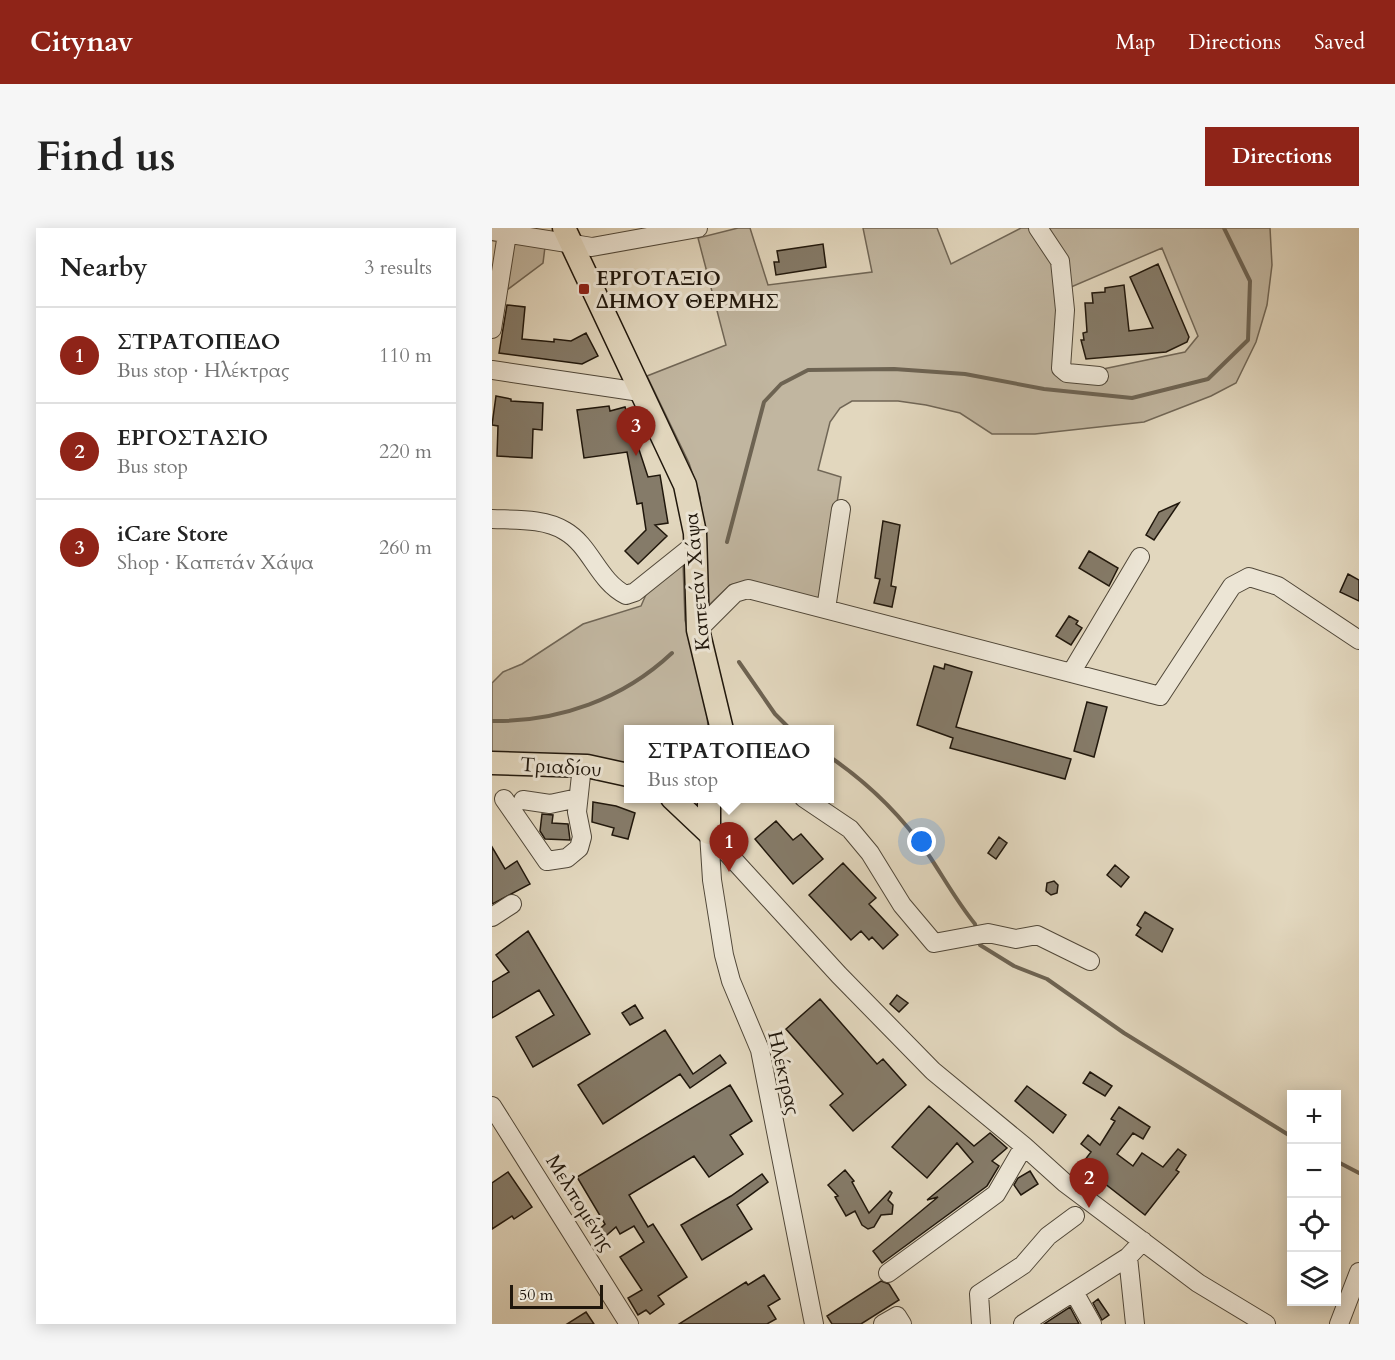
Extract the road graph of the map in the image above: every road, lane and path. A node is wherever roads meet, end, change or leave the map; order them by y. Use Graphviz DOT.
graph roads {
  1 [pos="698,228"];
  2 [pos="1038,228"];
  3 [pos="499,232"];
  4 [pos="568,237"];
  5 [pos="492,329"];
  6 [pos="492,370"];
  7 [pos="1099,376"];
  8 [pos="640,392"];
  9 [pos="841,509"];
  10 [pos="492,519"];
  11 [pos="695,543"];
  12 [pos="1140,557"];
  13 [pos="826,609"];
  14 [pos="698,630"];
  15 [pos="1359,640"];
  16 [pos="1071,673"];
  17 [pos="718,723"];
  18 [pos="492,763"];
  19 [pos="582,766"];
  20 [pos="624,774"];
  21 [pos="578,798"];
  22 [pos="504,799"];
  23 [pos="523,800"];
  24 [pos="682,803"];
  25 [pos="709,803"];
  26 [pos="811,803"];
  27 [pos="709,833"];
  28 [pos="512,904"];
  29 [pos="492,916"];
  30 [pos="1090,961"];
  31 [pos="492,1106"];
  32 [pos="1024,1146"];
  33 [pos="1075,1216"];
  34 [pos="1143,1241"];
  35 [pos="1128,1257"];
  36 [pos="1359,1272"];
  37 [pos="888,1273"];
  38 [pos="1074,1292"];
  39 [pos="629,1324"];
  40 [pos="814,1324"];
  41 [pos="883,1324"];
  42 [pos="902,1324"];
  43 [pos="981,1324"];
  44 [pos="1023,1324"];
  45 [pos="1092,1324"];
  46 [pos="1135,1324"];
  47 [pos="1266,1324"];
  48 [pos="1339,1324"];
  1 -- 4 [label="street"];
  2 -- 7 [label="street"];
  3 -- 4 [label="street"];
  3 -- 5 [label="street"];
  4 -- 8 [label="main road, Καπετάν Χάψα"];
  6 -- 8 [label="street"];
  8 -- 11 [label="main road, Καπετάν Χάψα"];
  9 -- 13 [label="street"];
  10 -- 11 [label="street"];
  11 -- 14 [label="main road, Καπετάν Χάψα"];
  12 -- 16 [label="street"];
  13 -- 14 [label="street"];
  13 -- 16 [label="street"];
  14 -- 17 [label="main road, Καπετάν Χάψα"];
  15 -- 16 [label="street"];
  18 -- 19 [label="main road, Τριαδίου"];
  19 -- 20 [label="main road, Τριαδίου"];
  19 -- 21 [label="street"];
  21 -- 22 [label="street"];
  21 -- 23 [label="street"];
  24 -- 27 [label="main road"];
  25 -- 27 [label="main road"];
  26 -- 30 [label="street"];
  27 -- 32 [label="street"];
  27 -- 40 [label="street, Ηλέκτρας"];
  28 -- 29 [label="street"];
  31 -- 39 [label="street, Μελπομένης"];
  32 -- 34 [label="street"];
  32 -- 37 [label="street"];
  33 -- 43 [label="street"];
  34 -- 35 [label="street"];
  34 -- 47 [label="street"];
  35 -- 38 [label="street"];
  35 -- 46 [label="street"];
  36 -- 48 [label="street"];
  38 -- 44 [label="street"];
  38 -- 45 [label="street"];
  41 -- 42 [label="street"];
}
